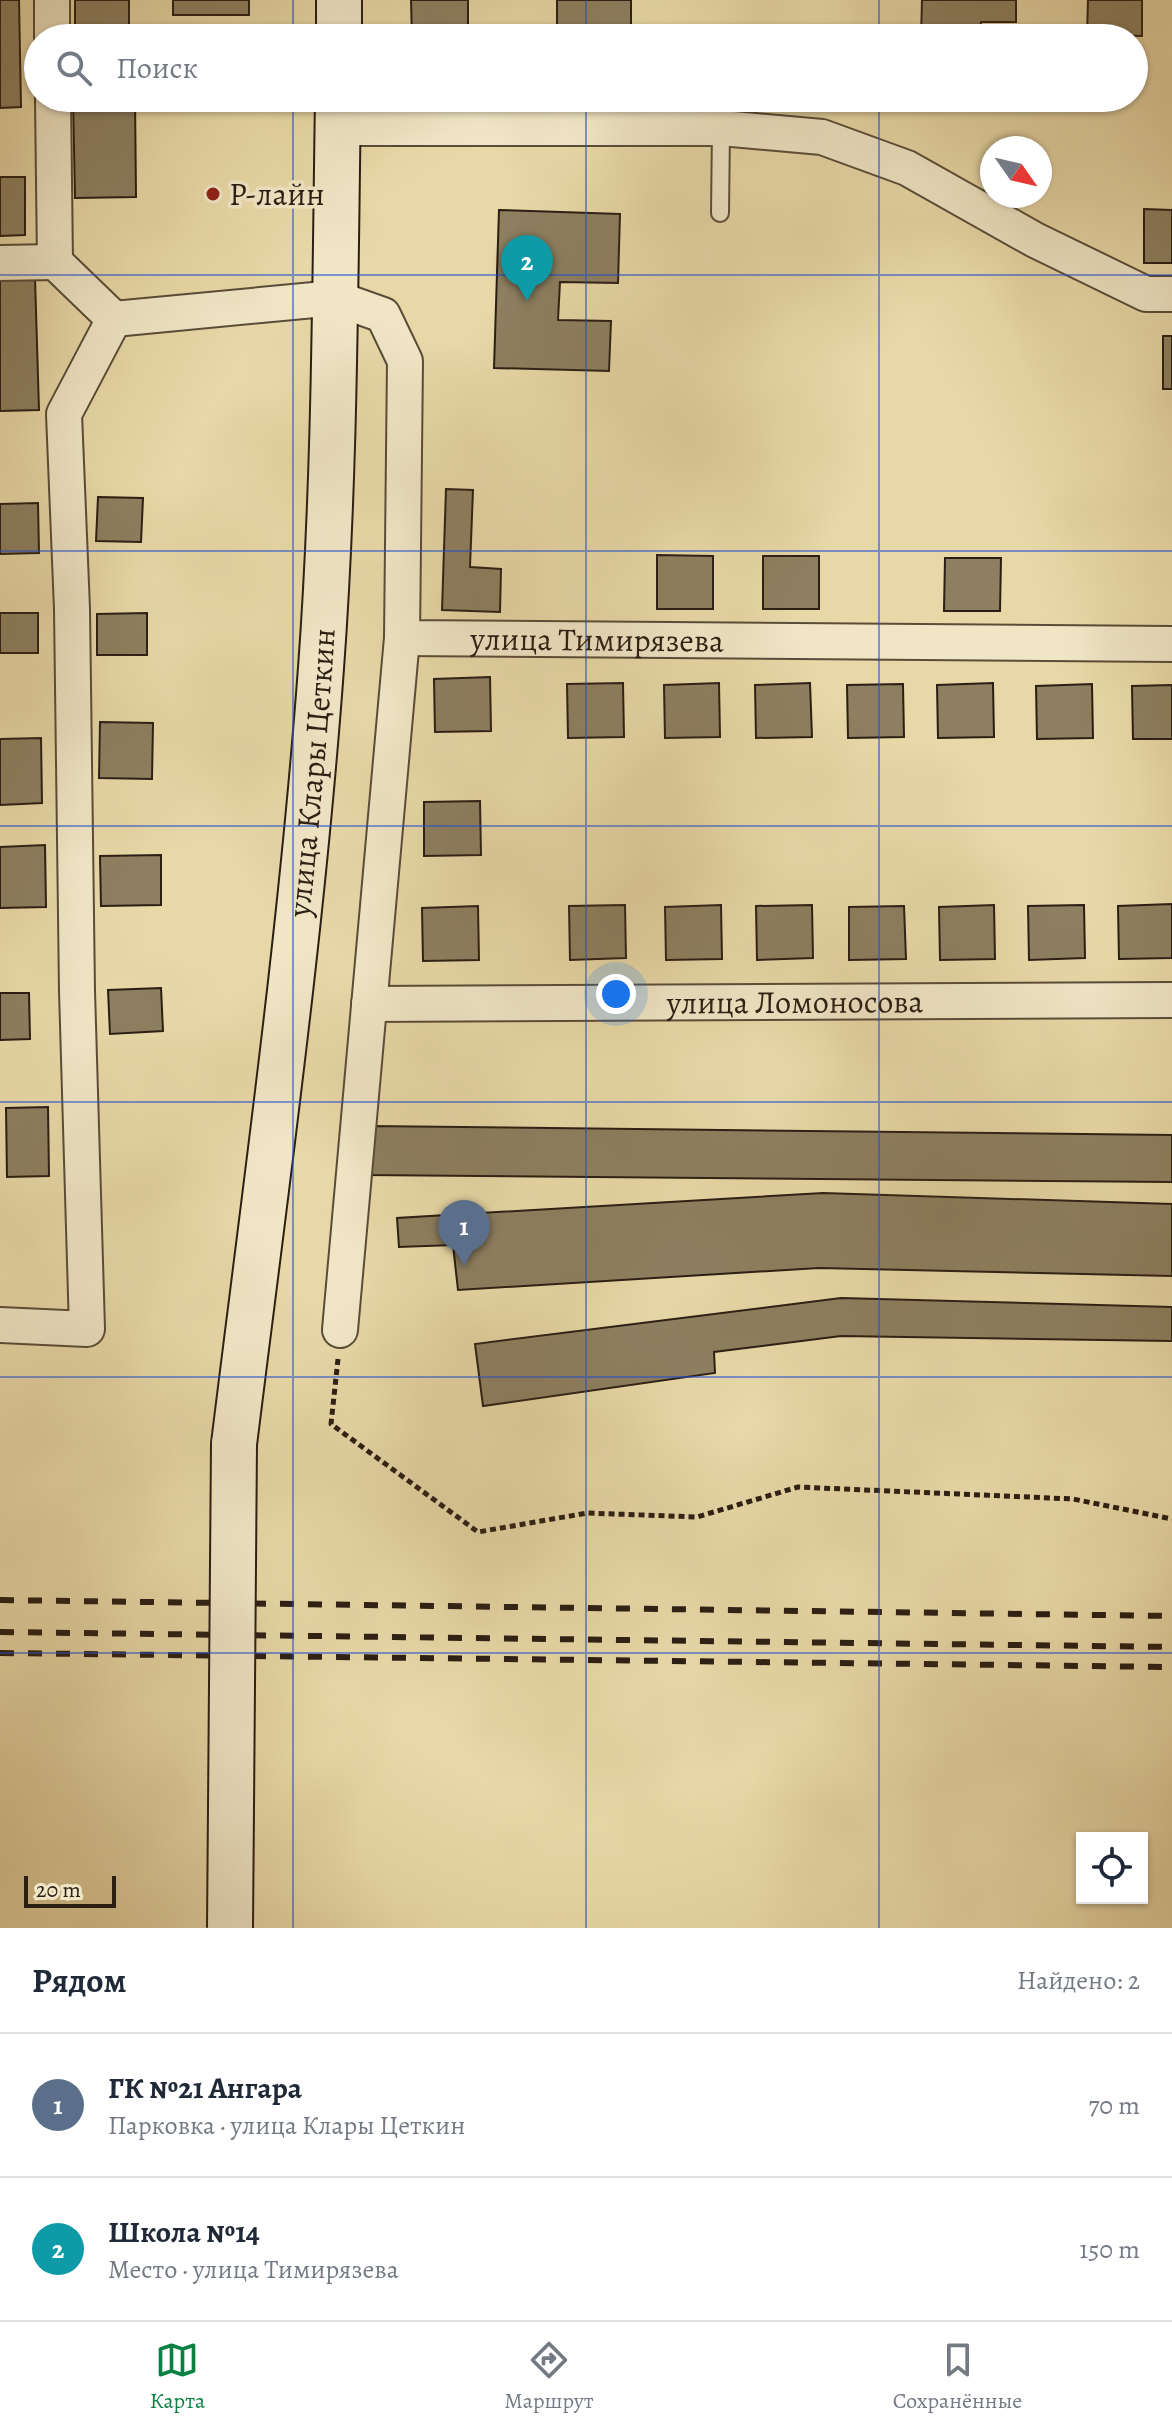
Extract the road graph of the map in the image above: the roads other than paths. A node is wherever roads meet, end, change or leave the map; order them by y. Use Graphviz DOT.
graph roads {
  1 [pos="52,0"];
  2 [pos="339,0"];
  3 [pos="52,24"];
  4 [pos="339,24"];
  5 [pos="53,112"];
  6 [pos="337,113"];
  7 [pos="721,128"];
  8 [pos="720,213"];
  9 [pos="55,262"];
  10 [pos="0,263"];
  11 [pos="1172,294"];
  12 [pos="335,298"];
  13 [pos="114,319"];
  14 [pos="402,638"];
  15 [pos="1172,644"];
  16 [pos="1172,1000"];
  17 [pos="369,1004"];
  18 [pos="0,1325"];
  19 [pos="340,1330"];
  20 [pos="230,1928"];
  1 -- 3 [label="street"];
  2 -- 4 [label="street"];
  5 -- 9 [label="street"];
  6 -- 7 [label="street"];
  6 -- 12 [label="street, улица Клары Цеткин"];
  7 -- 8 [label="lane"];
  7 -- 11 [label="street"];
  9 -- 10 [label="street"];
  9 -- 13 [label="street"];
  12 -- 13 [label="street"];
  12 -- 14 [label="street"];
  12 -- 20 [label="street, улица Клары Цеткин, bridge"];
  13 -- 18 [label="street"];
  14 -- 15 [label="street, улица Тимирязева"];
  14 -- 17 [label="street"];
  16 -- 17 [label="street, улица Ломоносова"];
  17 -- 19 [label="street"];
}
